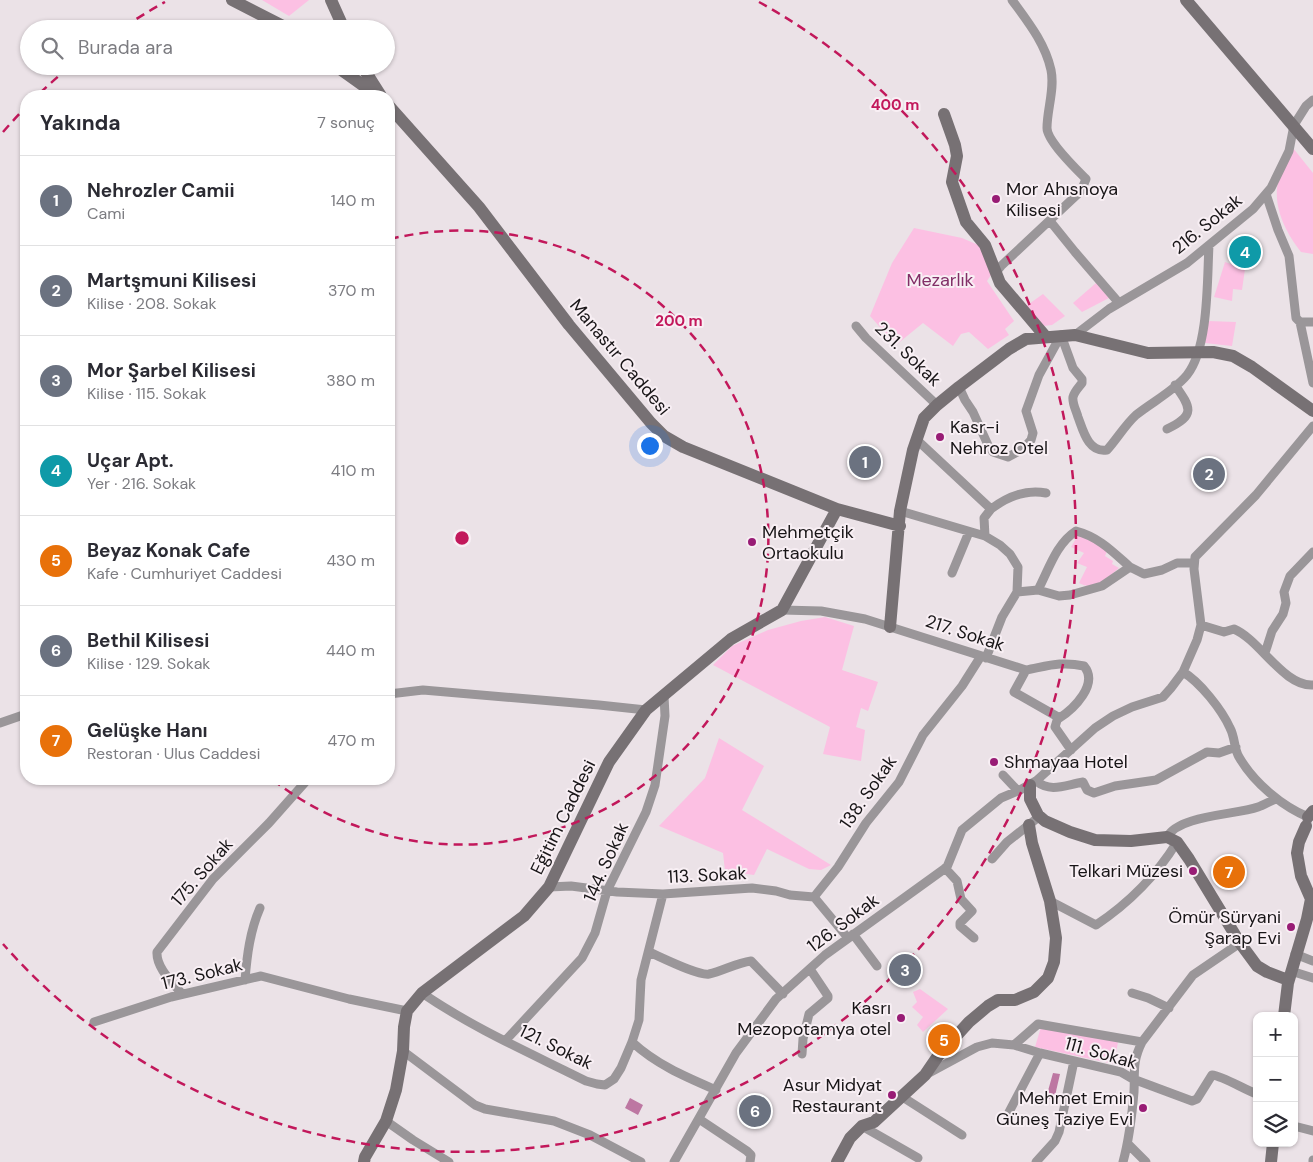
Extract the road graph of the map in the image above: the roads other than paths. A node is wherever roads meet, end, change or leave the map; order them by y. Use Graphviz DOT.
graph roads {
  1 [pos="232,0"];
  2 [pos="331,0"];
  3 [pos="1012,0"];
  4 [pos="1186,0"];
  5 [pos="271,20"];
  6 [pos="340,20"];
  7 [pos="349,75"];
  8 [pos="367,75"];
  9 [pos="370,90"];
  10 [pos="376,90"];
  11 [pos="1313,100"];
  12 [pos="395,113"];
  13 [pos="944,114"];
  14 [pos="1294,125"];
  15 [pos="1313,149"];
  16 [pos="1266,194"];
  17 [pos="1050,221"];
  18 [pos="1209,245"];
  19 [pos="996,272"];
  20 [pos="1119,303"];
  21 [pos="1300,322"];
  22 [pos="1313,322"];
  23 [pos="856,326"];
  24 [pos="1061,335"];
  25 [pos="1075,335"];
  26 [pos="1045,336"];
  27 [pos="1198,353"];
  28 [pos="1313,383"];
  29 [pos="1176,385"];
  30 [pos="959,387"];
  31 [pos="937,405"];
  32 [pos="1313,411"];
  33 [pos="1313,426"];
  34 [pos="1167,429"];
  35 [pos="916,439"];
  36 [pos="1046,493"];
  37 [pos="837,509"];
  38 [pos="991,510"];
  39 [pos="900,512"];
  40 [pos="900,526"];
  41 [pos="969,532"];
  42 [pos="985,536"];
  43 [pos="1313,552"];
  44 [pos="1194,563"];
  45 [pos="1130,567"];
  46 [pos="952,573"];
  47 [pos="1038,590"];
  48 [pos="1017,592"];
  49 [pos="782,610"];
  50 [pos="1201,625"];
  51 [pos="890,627"];
  52 [pos="1265,653"];
  53 [pos="983,657"];
  54 [pos="1026,670"];
  55 [pos="1184,672"];
  56 [pos="1313,685"];
  57 [pos="395,693"];
  58 [pos="664,696"];
  59 [pos="646,710"];
  60 [pos="20,716"];
  61 [pos="1058,719"];
  62 [pos="0,723"];
  63 [pos="1236,747"];
  64 [pos="1071,750"];
  65 [pos="1003,775"];
  66 [pos="1033,783"];
  67 [pos="303,785"];
  68 [pos="1018,791"];
  69 [pos="1276,798"];
  70 [pos="1040,816"];
  71 [pos="1309,818"];
  72 [pos="1029,825"];
  73 [pos="1172,840"];
  74 [pos="992,859"];
  75 [pos="945,868"];
  76 [pos="549,887"];
  77 [pos="607,891"];
  78 [pos="663,894"];
  79 [pos="814,897"];
  80 [pos="1312,900"];
  81 [pos="1050,901"];
  82 [pos="260,908"];
  83 [pos="850,936"];
  84 [pos="974,938"];
  85 [pos="1240,943"];
  86 [pos="649,952"];
  87 [pos="1295,954"];
  88 [pos="1313,961"];
  89 [pos="876,966"];
  90 [pos="810,969"];
  91 [pos="1289,976"];
  92 [pos="1313,978"];
  93 [pos="245,980"];
  94 [pos="422,993"];
  95 [pos="1132,993"];
  96 [pos="182,994"];
  97 [pos="782,994"];
  98 [pos="1169,1008"];
  99 [pos="407,1011"];
  100 [pos="1284,1012"];
  101 [pos="94,1022"];
  102 [pos="505,1041"];
  103 [pos="632,1042"];
  104 [pos="1142,1042"];
  105 [pos="1014,1045"];
  106 [pos="403,1051"];
  107 [pos="1040,1053"];
  108 [pos="802,1054"];
  109 [pos="1074,1061"];
  110 [pos="925,1075"];
  111 [pos="1133,1079"];
  112 [pos="716,1090"];
  113 [pos="1253,1093"];
  114 [pos="901,1096"];
  115 [pos="1009,1112"];
  116 [pos="699,1119"];
  117 [pos="386,1121"];
  118 [pos="862,1126"];
  119 [pos="1298,1127"];
  120 [pos="1313,1131"];
  121 [pos="962,1135"];
  122 [pos="1128,1144"];
  123 [pos="1273,1147"];
  124 [pos="918,1158"];
  125 [pos="637,1161"];
  126 [pos="364,1162"];
  127 [pos="449,1162"];
  128 [pos="674,1162"];
  129 [pos="750,1162"];
  130 [pos="837,1162"];
  131 [pos="1036,1162"];
  132 [pos="1123,1162"];
  133 [pos="1146,1162"];
  134 [pos="1271,1162"];
  1 -- 5 [label="street"];
  2 -- 6 [label="street"];
  3 -- 17 [label="street"];
  4 -- 14 [label="street"];
  7 -- 9 [label="street"];
  8 -- 10 [label="street"];
  11 -- 14 [label="street, 216. Sokak"];
  12 -- 37 [label="street, Manastır Caddesi"];
  13 -- 19 [label="street"];
  14 -- 15 [label="street"];
  14 -- 16 [label="street, 216. Sokak"];
  16 -- 18 [label="street, 216. Sokak"];
  16 -- 21 [label="street"];
  17 -- 19 [label="street"];
  17 -- 20 [label="street"];
  18 -- 20 [label="street, 216. Sokak"];
  18 -- 27 [label="street"];
  19 -- 26 [label="street"];
  20 -- 25 [label="street, 216. Sokak"];
  21 -- 22 [label="street"];
  21 -- 28 [label="street"];
  23 -- 31 [label="street, 231. Sokak"];
  24 -- 25 [label="street"];
  24 -- 26 [label="street"];
  24 -- 29 [label="street"];
  24 -- 30 [label="street"];
  25 -- 27 [label="street"];
  26 -- 30 [label="street"];
  27 -- 29 [label="street"];
  27 -- 32 [label="street"];
  29 -- 34 [label="street"];
  30 -- 31 [label="street"];
  31 -- 35 [label="street"];
  33 -- 44 [label="street"];
  35 -- 38 [label="street"];
  35 -- 39 [label="street"];
  36 -- 38 [label="street"];
  37 -- 40 [label="street, Manastır Caddesi"];
  37 -- 49 [label="street"];
  38 -- 42 [label="street"];
  39 -- 40 [label="street"];
  39 -- 41 [label="street"];
  40 -- 51 [label="street"];
  41 -- 42 [label="street"];
  41 -- 46 [label="street"];
  42 -- 48 [label="street"];
  43 -- 52 [label="street"];
  44 -- 45 [label="street"];
  44 -- 50 [label="street"];
  45 -- 47 [label="street"];
  45 -- 47 [label="street"];
  47 -- 48 [label="street"];
  48 -- 53 [label="street, 138. Sokak"];
  49 -- 51 [label="street, 217. Sokak"];
  49 -- 58 [label="street, Eğitim Caddesi"];
  50 -- 52 [label="street"];
  50 -- 55 [label="street, 126. Sokak"];
  51 -- 53 [label="street, 217. Sokak"];
  52 -- 56 [label="street"];
  53 -- 54 [label="street, 217. Sokak"];
  53 -- 79 [label="street, 138. Sokak"];
  54 -- 61 [label="street"];
  54 -- 61 [label="street"];
  55 -- 63 [label="street"];
  55 -- 64 [label="street, 126. Sokak"];
  57 -- 59 [label="street"];
  58 -- 59 [label="street, Eğitim Caddesi"];
  58 -- 77 [label="street, 144. Sokak"];
  59 -- 76 [label="street, Eğitim Caddesi"];
  60 -- 62 [label="street"];
  61 -- 64 [label="street"];
  63 -- 66 [label="street"];
  63 -- 69 [label="street"];
  64 -- 66 [label="street, 126. Sokak"];
  65 -- 68 [label="street"];
  66 -- 68 [label="street, 126. Sokak"];
  66 -- 70 [label="street"];
  67 -- 96 [label="street, 175. Sokak"];
  68 -- 75 [label="street, 126. Sokak"];
  69 -- 71 [label="street"];
  69 -- 73 [label="street"];
  70 -- 72 [label="street"];
  70 -- 73 [label="street"];
  71 -- 80 [label="street"];
  72 -- 74 [label="street"];
  72 -- 81 [label="street"];
  73 -- 81 [label="street"];
  73 -- 85 [label="street"];
  75 -- 83 [label="street, 126. Sokak"];
  75 -- 84 [label="street"];
  76 -- 77 [label="street, 113. Sokak"];
  76 -- 94 [label="street, Eğitim Caddesi"];
  77 -- 78 [label="street, 113. Sokak"];
  77 -- 102 [label="street, 144. Sokak"];
  78 -- 79 [label="street, 113. Sokak"];
  78 -- 86 [label="street, 121. Sokak"];
  79 -- 83 [label="street"];
  80 -- 87 [label="street"];
  81 -- 110 [label="street"];
  82 -- 93 [label="street"];
  83 -- 89 [label="street"];
  83 -- 90 [label="street, 126. Sokak"];
  85 -- 91 [label="street"];
  85 -- 98 [label="street"];
  86 -- 97 [label="street"];
  86 -- 103 [label="street, 121. Sokak"];
  87 -- 88 [label="street"];
  87 -- 91 [label="street"];
  90 -- 97 [label="street, 126. Sokak"];
  90 -- 108 [label="street"];
  91 -- 92 [label="street"];
  91 -- 100 [label="street"];
  93 -- 96 [label="street, 173. Sokak"];
  93 -- 99 [label="street, 173. Sokak"];
  94 -- 99 [label="street, Eğitim Caddesi"];
  94 -- 102 [label="street, 121. Sokak"];
  95 -- 98 [label="street"];
  96 -- 101 [label="street, 173. Sokak"];
  97 -- 112 [label="street, 126. Sokak"];
  98 -- 104 [label="street"];
  99 -- 106 [label="street"];
  102 -- 103 [label="street, 121. Sokak"];
  103 -- 112 [label="street"];
  104 -- 105 [label="street"];
  104 -- 111 [label="street"];
  105 -- 107 [label="street, 111. Sokak"];
  105 -- 110 [label="street, 111. Sokak"];
  106 -- 117 [label="street"];
  106 -- 125 [label="street"];
  107 -- 109 [label="street, 111. Sokak"];
  107 -- 115 [label="street"];
  109 -- 111 [label="street, 111. Sokak"];
  109 -- 131 [label="street"];
  110 -- 114 [label="street"];
  111 -- 113 [label="street, 111. Sokak"];
  111 -- 122 [label="street"];
  112 -- 116 [label="street, 126. Sokak"];
  114 -- 118 [label="street"];
  114 -- 121 [label="street"];
  116 -- 128 [label="street, 126. Sokak"];
  116 -- 129 [label="street"];
  117 -- 126 [label="street"];
  117 -- 127 [label="street"];
  118 -- 124 [label="street"];
  118 -- 130 [label="street"];
  119 -- 120 [label="street"];
  122 -- 132 [label="street"];
  122 -- 133 [label="street"];
  123 -- 134 [label="street"];
}
